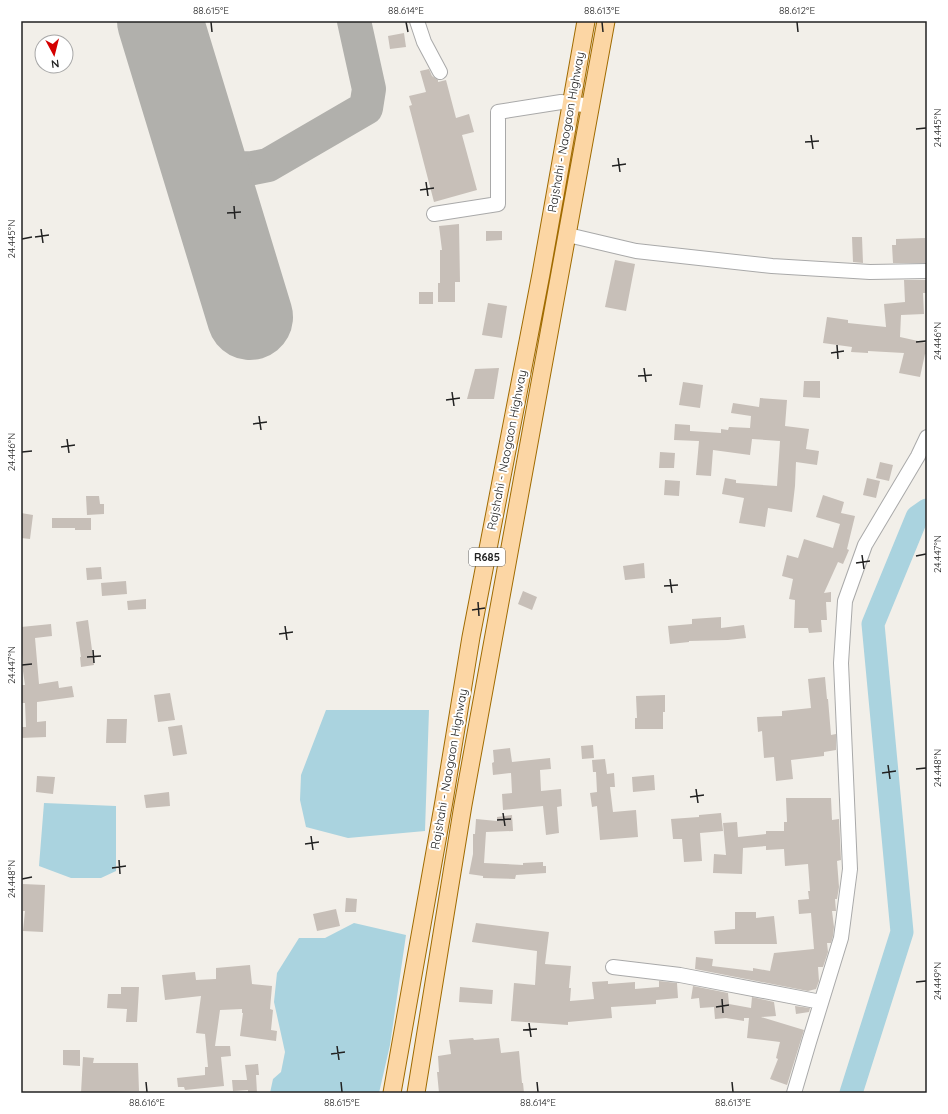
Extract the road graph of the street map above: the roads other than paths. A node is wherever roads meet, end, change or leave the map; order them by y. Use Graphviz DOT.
graph roads {
  1 [pos="417,21"];
  2 [pos="586,21"];
  3 [pos="606,21"];
  4 [pos="440,72"];
  5 [pos="572,103"];
  6 [pos="591,106"];
  7 [pos="434,214"];
  8 [pos="568,235"];
  9 [pos="927,271"];
  10 [pos="541,274"];
  11 [pos="560,278"];
  12 [pos="927,437"];
  13 [pos="613,967"];
  14 [pos="821,1002"];
  15 [pos="392,1093"];
  16 [pos="416,1093"];
  17 [pos="794,1093"];
  1 -- 4 [label="street"];
  2 -- 5 [label="main road, Rajshahi - Naogaon Highway / R685"];
  3 -- 6 [label="main road, Rajshahi - Naogaon Highway / R685"];
  5 -- 6 [label="street"];
  5 -- 7 [label="street"];
  5 -- 10 [label="main road, Rajshahi - Naogaon Highway / R685"];
  6 -- 8 [label="main road, Rajshahi - Naogaon Highway / R685"];
  8 -- 9 [label="street"];
  8 -- 11 [label="main road, Rajshahi - Naogaon Highway / R685"];
  10 -- 11 [label="main road"];
  10 -- 15 [label="main road, Rajshahi - Naogaon Highway / R685"];
  11 -- 16 [label="main road, Rajshahi - Naogaon Highway / R685"];
  12 -- 14 [label="street"];
  13 -- 14 [label="street"];
  14 -- 17 [label="street"];
}
